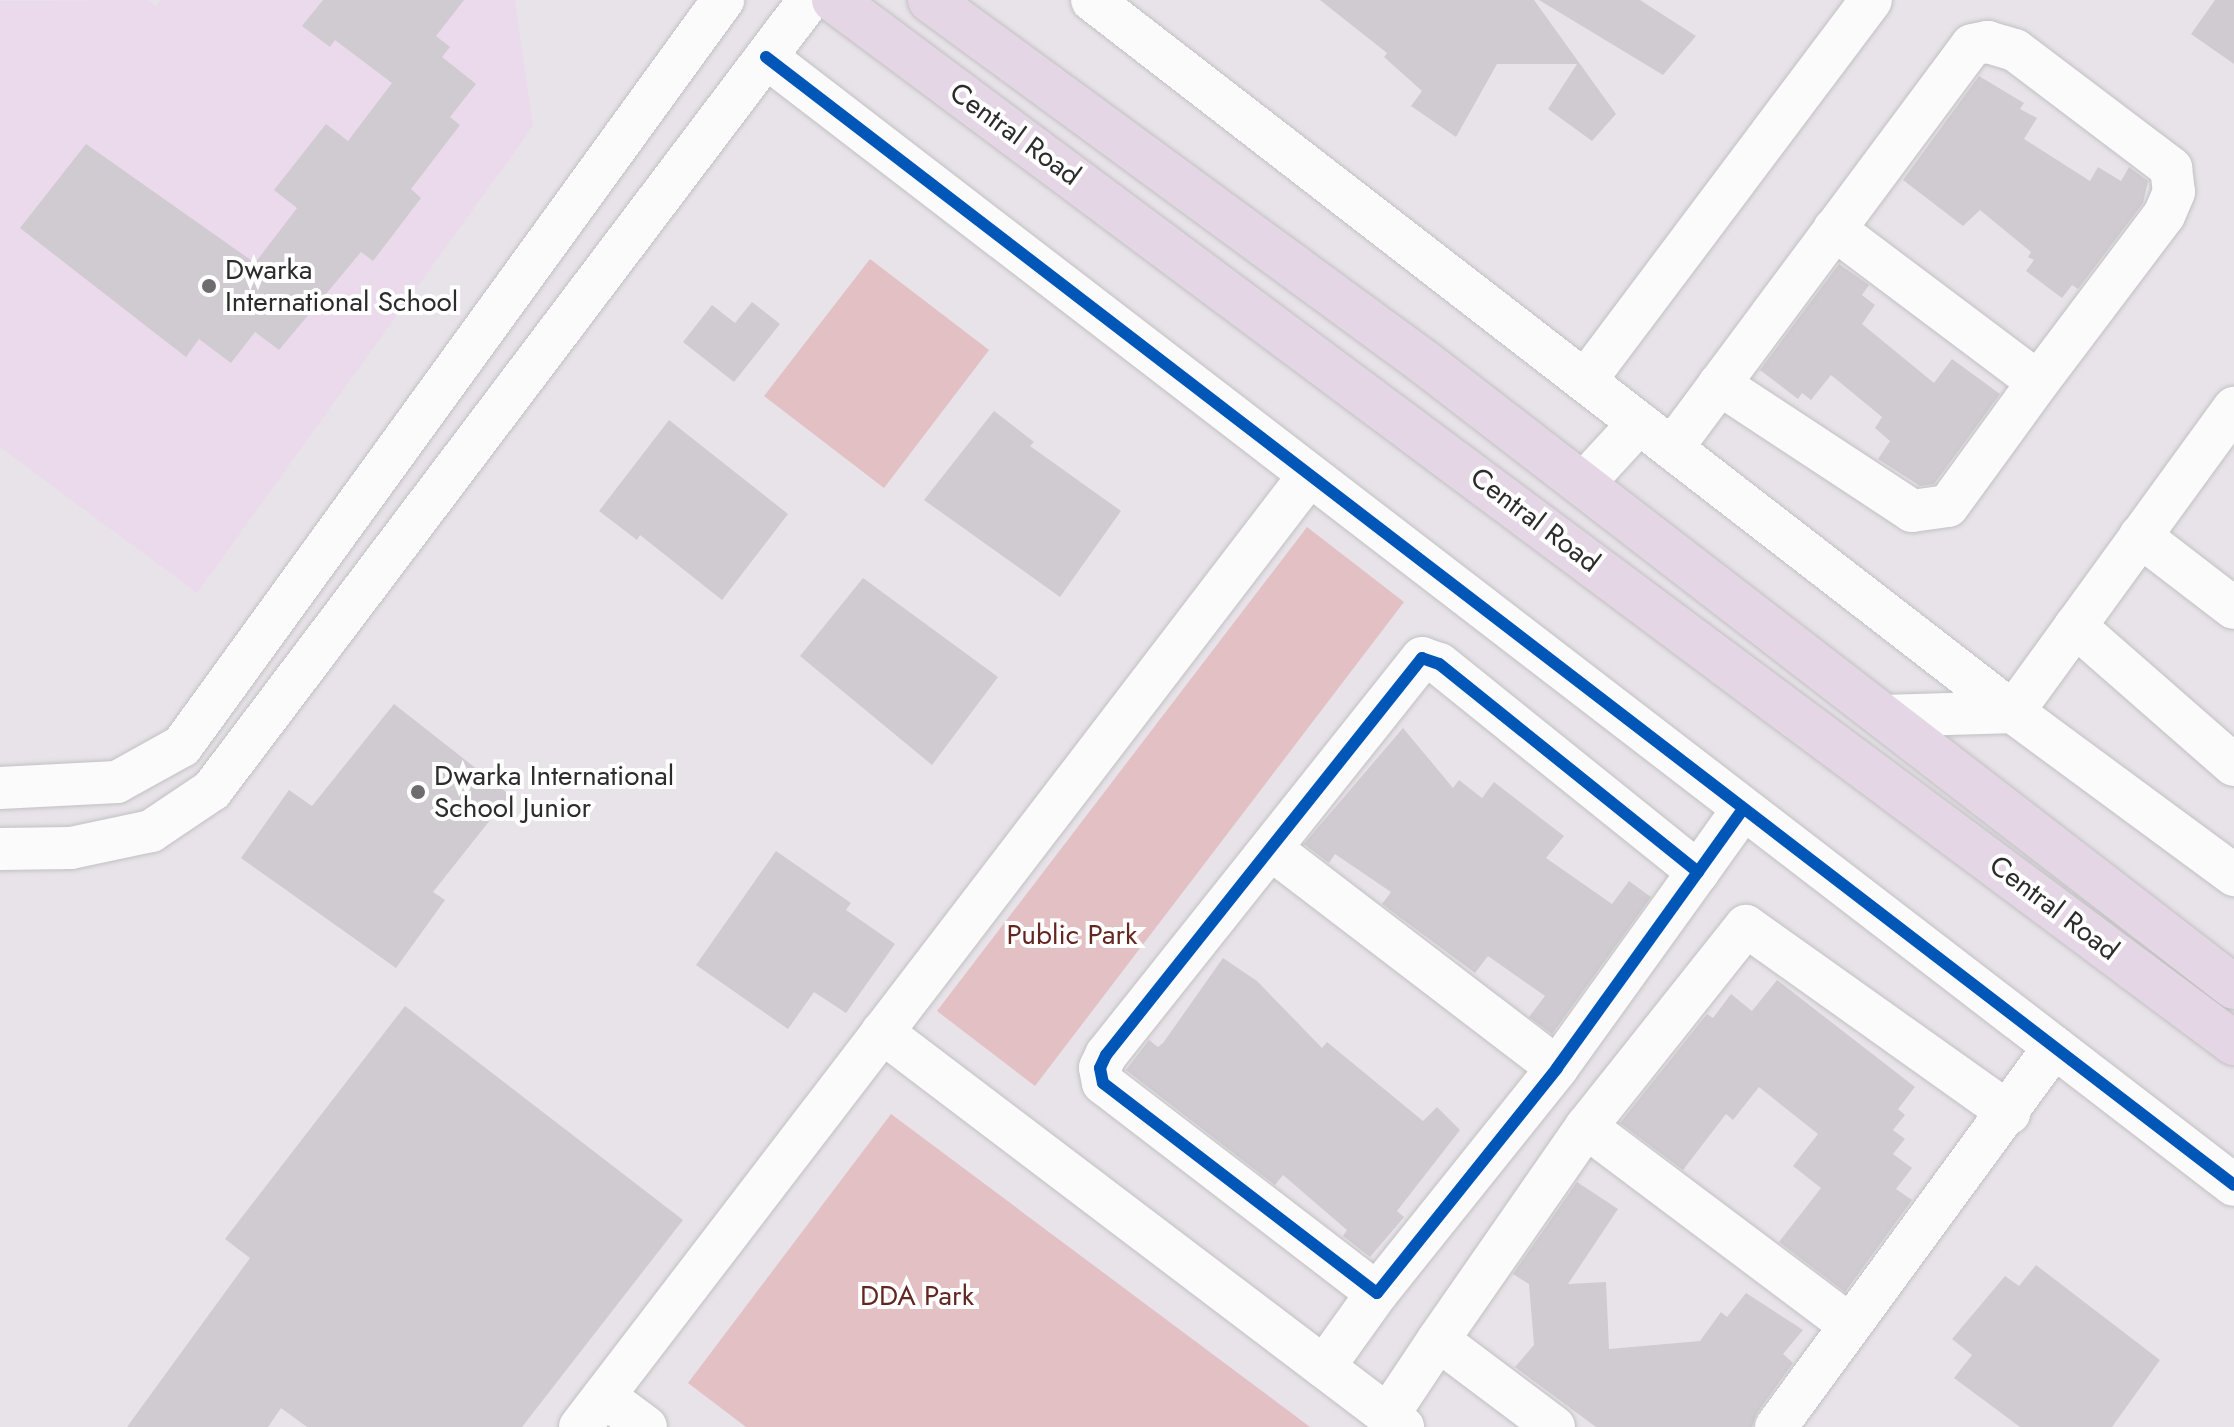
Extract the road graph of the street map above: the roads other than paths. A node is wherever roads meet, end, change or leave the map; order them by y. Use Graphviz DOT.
graph roads {
  1 [pos="809,0"];
  2 [pos="834,0"];
  3 [pos="930,0"];
  4 [pos="1092,0"];
  5 [pos="1871,0"];
  6 [pos="709,5"];
  7 [pos="766,57"];
  8 [pos="1834,229"];
  9 [pos="1585,381"];
  10 [pos="2038,382"];
  11 [pos="1719,384"];
  12 [pos="2234,408"];
  13 [pos="1639,423"];
  14 [pos="1672,448"];
  15 [pos="1308,477"];
  16 [pos="1583,484"];
  17 [pos="2129,551"];
  18 [pos="2234,608"];
  19 [pos="2075,626"];
  20 [pos="2013,712"];
  21 [pos="1882,716"];
  22 [pos="2234,765"];
  23 [pos="0,788"];
  24 [pos="1743,809"];
  25 [pos="0,849"];
  26 [pos="1271,849"];
  27 [pos="1698,872"];
  28 [pos="2234,875"];
  29 [pos="2234,987"];
  30 [pos="882,1032"];
  31 [pos="2234,1043"];
  32 [pos="2054,1047"];
  33 [pos="1557,1068"];
  34 [pos="2009,1113"];
  35 [pos="1586,1127"];
  36 [pos="2234,1185"];
  37 [pos="1377,1293"];
  38 [pos="1850,1325"];
  39 [pos="1438,1340"];
  40 [pos="1324,1367"];
  41 [pos="592,1411"];
  42 [pos="1395,1421"];
  43 [pos="646,1427"];
  44 [pos="1554,1427"];
  45 [pos="1776,1427"];
  1 -- 7 [label="street"];
  2 -- 31 [label="main road, Central Road"];
  3 -- 16 [label="main road, Central Road"];
  4 -- 9 [label="street"];
  5 -- 9 [label="street"];
  6 -- 23 [label="street"];
  7 -- 15 [label="street"];
  7 -- 25 [label="street"];
  8 -- 10 [label="street"];
  8 -- 10 [label="street"];
  8 -- 11 [label="street"];
  9 -- 13 [label="street"];
  10 -- 11 [label="street"];
  11 -- 14 [label="street"];
  12 -- 17 [label="street"];
  13 -- 14 [label="street"];
  13 -- 16 [label="street"];
  14 -- 20 [label="street"];
  15 -- 24 [label="street"];
  15 -- 30 [label="street"];
  16 -- 21 [label="main road, Central Road"];
  17 -- 18 [label="street"];
  17 -- 19 [label="street"];
  19 -- 20 [label="street"];
  19 -- 22 [label="street"];
  20 -- 21 [label="street"];
  20 -- 28 [label="street"];
  21 -- 29 [label="main road, Central Road"];
  24 -- 27 [label="street"];
  24 -- 32 [label="street"];
  26 -- 27 [label="street"];
  26 -- 33 [label="street"];
  26 -- 37 [label="street"];
  27 -- 33 [label="street"];
  30 -- 40 [label="street"];
  30 -- 41 [label="street"];
  32 -- 34 [label="street"];
  32 -- 36 [label="street"];
  33 -- 37 [label="street"];
  34 -- 35 [label="street"];
  34 -- 38 [label="street"];
  35 -- 38 [label="street"];
  35 -- 39 [label="street"];
  37 -- 40 [label="street"];
  38 -- 45 [label="street"];
  39 -- 42 [label="street"];
  39 -- 44 [label="street"];
  40 -- 42 [label="street"];
  41 -- 43 [label="street"];
}
